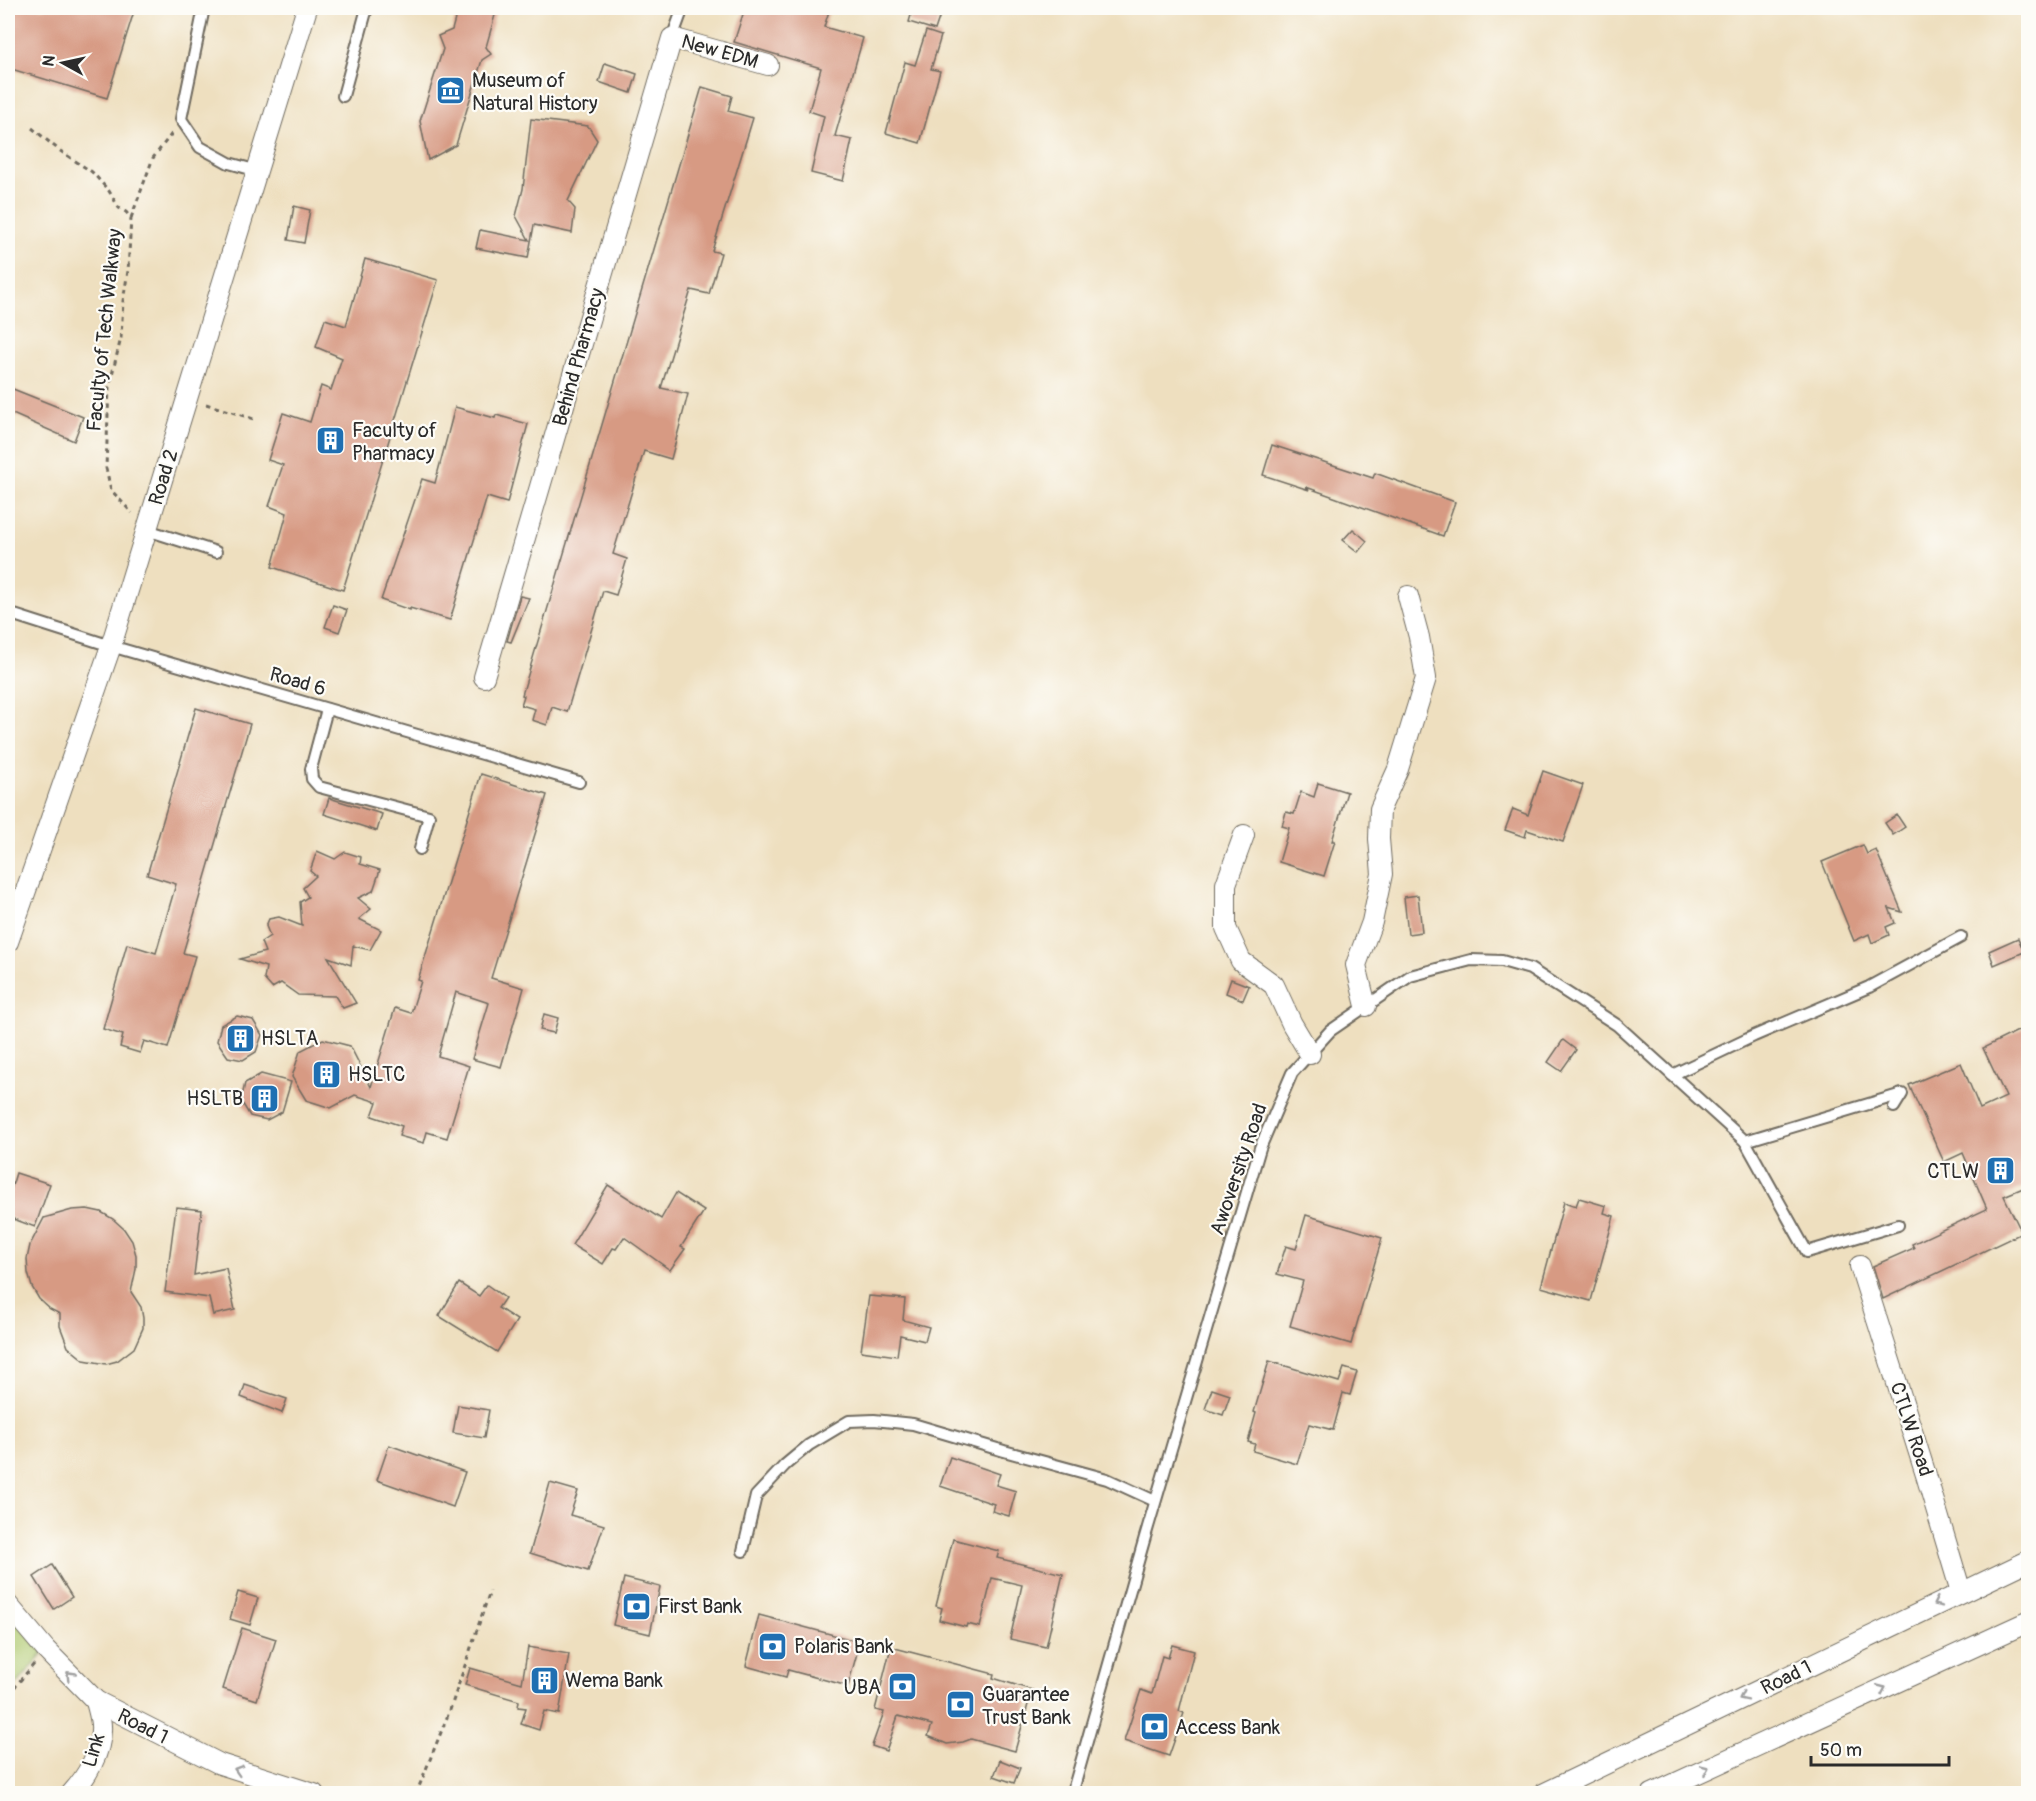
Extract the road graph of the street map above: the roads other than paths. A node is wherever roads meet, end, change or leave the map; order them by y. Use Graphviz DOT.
graph roads {
  1 [pos="204,8"];
  2 [pos="307,8"];
  3 [pos="367,8"];
  4 [pos="683,8"];
  5 [pos="672,38"];
  6 [pos="768,65"];
  7 [pos="343,96"];
  8 [pos="258,171"];
  9 [pos="147,530"];
  10 [pos="216,552"];
  11 [pos="1408,596"];
  12 [pos="8,613"];
  13 [pos="111,646"];
  14 [pos="484,677"];
  15 [pos="327,709"];
  16 [pos="579,782"];
  17 [pos="1244,835"];
  18 [pos="420,849"];
  19 [pos="1961,937"];
  20 [pos="8,942"];
  21 [pos="1366,1006"];
  22 [pos="1310,1054"];
  23 [pos="1672,1075"];
  24 [pos="1894,1107"];
  25 [pos="1745,1141"];
  26 [pos="1898,1225"];
  27 [pos="1860,1266"];
  28 [pos="1155,1501"];
  29 [pos="743,1551"];
  30 [pos="2028,1561"];
  31 [pos="1961,1592"];
  32 [pos="8,1605"];
  33 [pos="2028,1622"];
  34 [pos="96,1701"];
  35 [pos="71,1794"];
  36 [pos="314,1794"];
  37 [pos="1072,1794"];
  38 [pos="1543,1794"];
  39 [pos="1652,1794"];
  1 -- 8 [label="lane"];
  2 -- 8 [label="street, Road 2"];
  3 -- 7 [label="lane"];
  4 -- 5 [label="lane"];
  5 -- 6 [label="street, New EDM"];
  5 -- 14 [label="street, Behind Pharmacy"];
  8 -- 9 [label="street, Road 2"];
  9 -- 10 [label="lane"];
  9 -- 13 [label="street, Road 2"];
  11 -- 21 [label="street"];
  12 -- 13 [label="lane, Road 6"];
  13 -- 15 [label="lane, Road 6"];
  13 -- 20 [label="street, Road 2"];
  15 -- 16 [label="lane, Road 6"];
  15 -- 18 [label="lane"];
  17 -- 22 [label="street"];
  19 -- 23 [label="lane"];
  21 -- 22 [label="lane, Awoversity Road"];
  21 -- 23 [label="lane, Awoversity Road"];
  22 -- 28 [label="lane, Awoversity Road"];
  23 -- 25 [label="lane, Awoversity Road"];
  24 -- 25 [label="lane"];
  25 -- 26 [label="lane, Awoversity Road"];
  27 -- 31 [label="street, CTLW Road"];
  28 -- 29 [label="lane"];
  28 -- 37 [label="lane, Awoversity Road"];
  30 -- 31 [label="street, Road 1"];
  31 -- 38 [label="street, Road 1, one-way"];
  34 -- 32 [label="street, Road 1, one-way"];
  39 -- 33 [label="street, one-way"];
  34 -- 35 [label="street, Link"];
  36 -- 34 [label="street, Road 1, one-way"];
}
